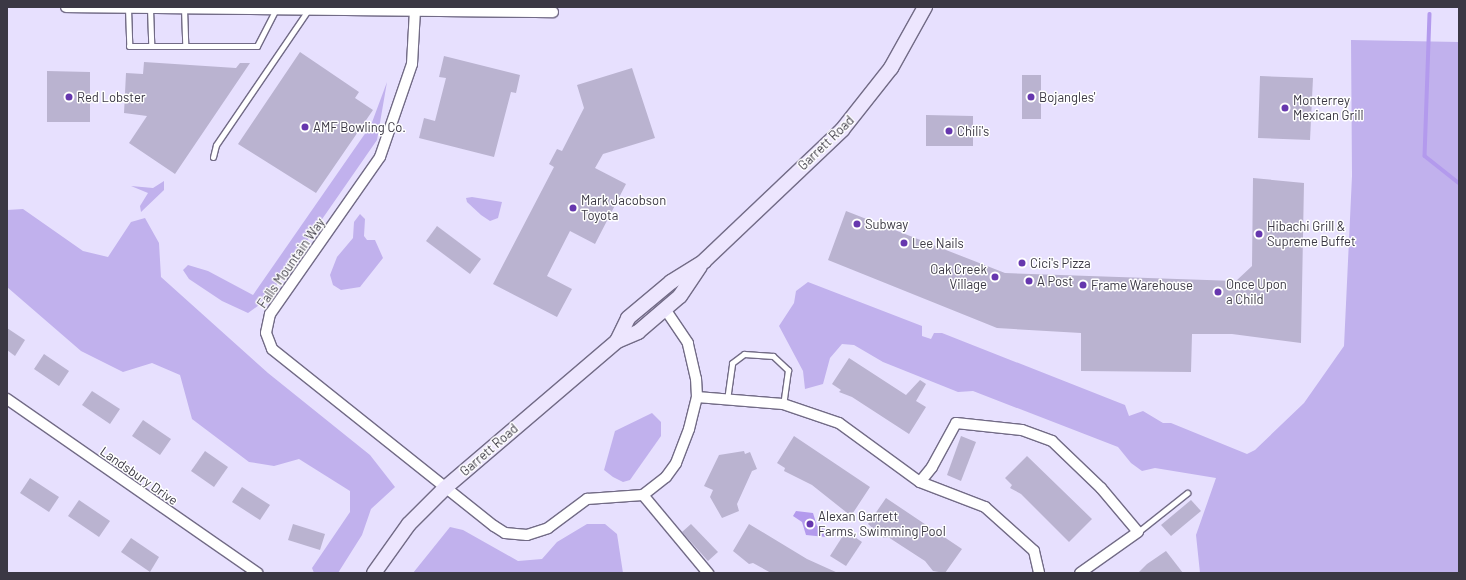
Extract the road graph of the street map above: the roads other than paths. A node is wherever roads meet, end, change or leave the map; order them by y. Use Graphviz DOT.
graph roads {
  1 [pos="66,7"];
  2 [pos="925,7"];
  3 [pos="128,8"];
  4 [pos="150,8"];
  5 [pos="184,8"];
  6 [pos="309,8"];
  7 [pos="276,9"];
  8 [pos="416,10"];
  9 [pos="553,12"];
  10 [pos="151,46"];
  11 [pos="185,46"];
  12 [pos="213,158"];
  13 [pos="704,261"];
  14 [pos="665,309"];
  15 [pos="618,341"];
  16 [pos="697,397"];
  17 [pos="7,399"];
  18 [pos="727,400"];
  19 [pos="783,404"];
  20 [pos="920,482"];
  21 [pos="445,488"];
  22 [pos="1187,493"];
  23 [pos="643,495"];
  24 [pos="1138,532"];
  25 [pos="257,573"];
  26 [pos="374,573"];
  27 [pos="708,573"];
  28 [pos="1039,573"];
  29 [pos="1080,573"];
  1 -- 3 [label="street"];
  2 -- 13 [label="street, Garrett Road"];
  3 -- 4 [label="street"];
  3 -- 10 [label="lane"];
  4 -- 5 [label="street"];
  4 -- 10 [label="lane"];
  5 -- 7 [label="street"];
  5 -- 11 [label="lane"];
  6 -- 7 [label="street"];
  6 -- 8 [label="street"];
  6 -- 12 [label="lane"];
  7 -- 11 [label="lane"];
  8 -- 9 [label="street"];
  8 -- 21 [label="street, Falls Mountain Way"];
  10 -- 11 [label="lane"];
  13 -- 14 [label="street, Garrett Road"];
  13 -- 15 [label="street, Garrett Road"];
  14 -- 15 [label="street, Garrett Road"];
  14 -- 16 [label="street"];
  15 -- 21 [label="street, Garrett Road"];
  16 -- 18 [label="street"];
  16 -- 23 [label="street"];
  17 -- 25 [label="street, Landsbury Drive"];
  18 -- 19 [label="street"];
  18 -- 19 [label="lane"];
  19 -- 20 [label="street"];
  20 -- 24 [label="street"];
  20 -- 28 [label="street"];
  21 -- 23 [label="street, Falls Mountain Way"];
  21 -- 26 [label="street, Garrett Road"];
  22 -- 24 [label="lane"];
  23 -- 27 [label="street"];
  24 -- 29 [label="street"];
}
